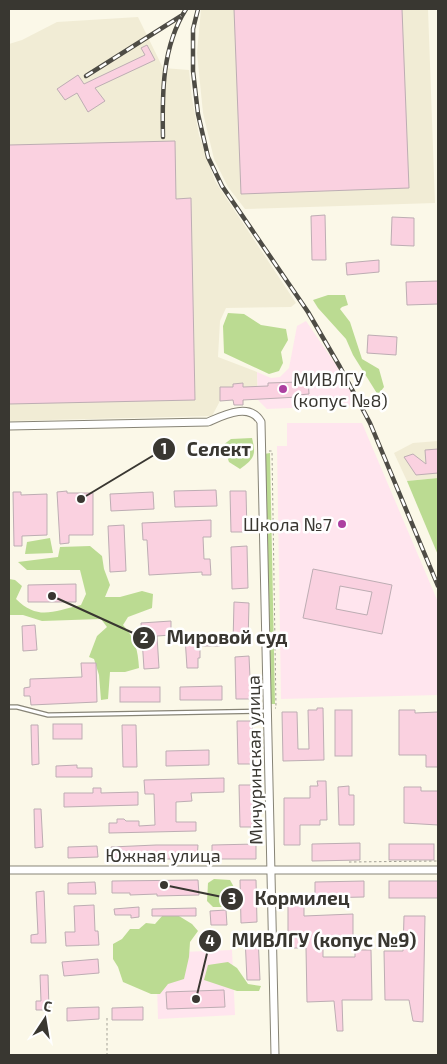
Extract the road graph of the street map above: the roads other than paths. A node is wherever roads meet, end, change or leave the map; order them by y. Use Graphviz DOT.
graph roads {
  1 [pos="9,426"];
  2 [pos="9,707"];
  3 [pos="269,709"];
  4 [pos="9,870"];
  5 [pos="271,870"];
  6 [pos="438,870"];
  7 [pos="275,1055"];
  1 -- 3 [label="street, Мичуринская улица"];
  2 -- 3 [label="lane"];
  3 -- 5 [label="street, Мичуринская улица"];
  4 -- 5 [label="street, Южная улица"];
  5 -- 6 [label="street, Южная улица"];
  5 -- 7 [label="street, Мичуринская улица"];
}
